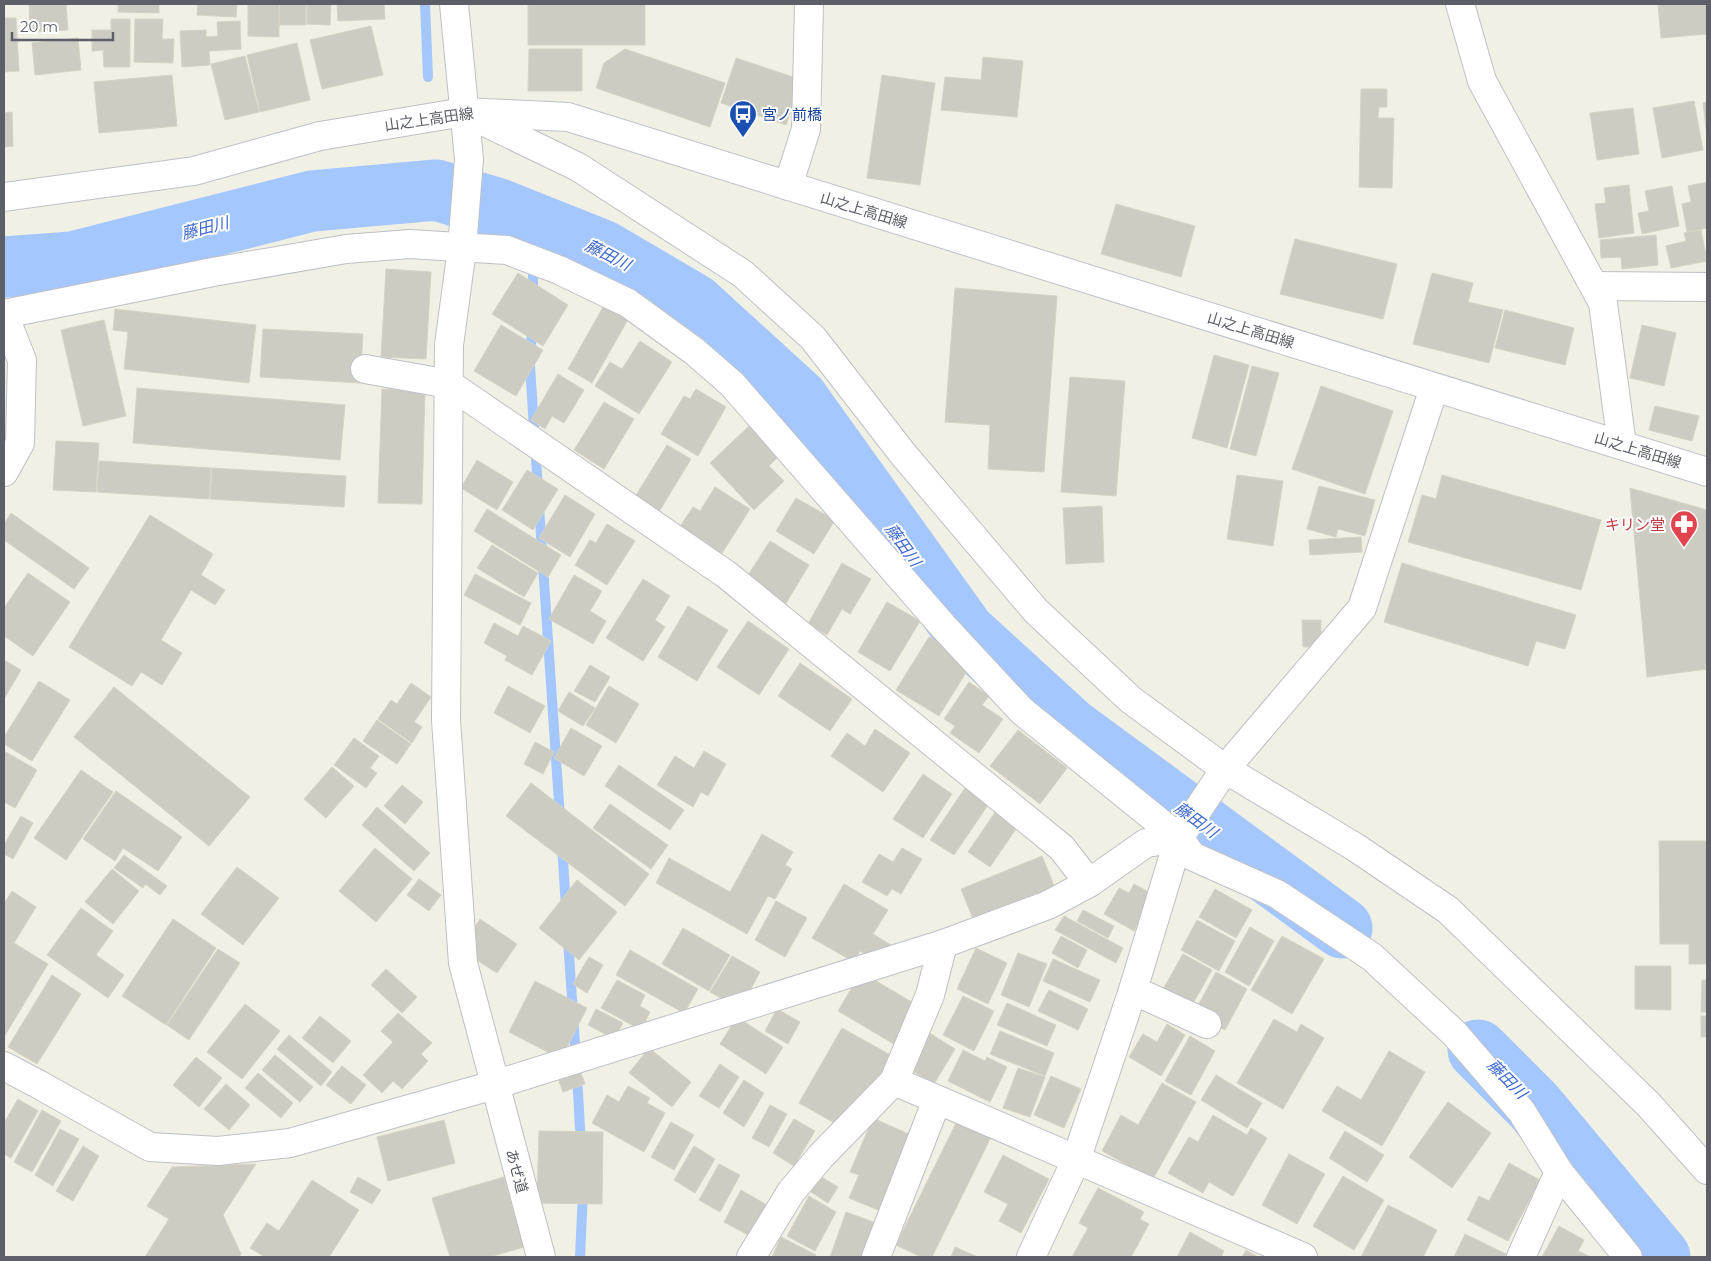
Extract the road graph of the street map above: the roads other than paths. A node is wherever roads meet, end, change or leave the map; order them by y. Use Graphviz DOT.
graph roads {
  1 [pos="454,4"];
  2 [pos="809,4"];
  3 [pos="1460,4"];
  4 [pos="464,112"];
  5 [pos="788,186"];
  6 [pos="4,197"];
  7 [pos="463,245"];
  8 [pos="1594,286"];
  9 [pos="1707,287"];
  10 [pos="4,314"];
  11 [pos="365,368"];
  12 [pos="449,384"];
  13 [pos="1434,388"];
  14 [pos="1622,446"];
  15 [pos="4,472"];
  16 [pos="1707,472"];
  17 [pos="1225,769"];
  18 [pos="1184,831"];
  19 [pos="1089,883"];
  20 [pos="943,944"];
  21 [pos="1133,990"];
  22 [pos="1207,1024"];
  23 [pos="4,1066"];
  24 [pos="894,1081"];
  25 [pos="494,1085"];
  26 [pos="937,1100"];
  27 [pos="1076,1160"];
  28 [pos="1707,1170"];
  29 [pos="1559,1172"];
  30 [pos="540,1257"];
  31 [pos="751,1257"];
  32 [pos="876,1257"];
  33 [pos="1031,1257"];
  34 [pos="1303,1257"];
  35 [pos="1521,1257"];
  36 [pos="1628,1257"];
  1 -- 4 [label="street, あぜ道"];
  2 -- 5 [label="street"];
  3 -- 8 [label="street"];
  4 -- 5 [label="street, 山之上高田線"];
  4 -- 6 [label="street, 山之上高田線"];
  4 -- 7 [label="street, あぜ道"];
  4 -- 17 [label="street"];
  5 -- 13 [label="street, 山之上高田線"];
  7 -- 10 [label="street"];
  7 -- 12 [label="street, あぜ道"];
  7 -- 18 [label="street"];
  8 -- 9 [label="street"];
  8 -- 14 [label="street"];
  10 -- 15 [label="street"];
  11 -- 12 [label="street"];
  12 -- 19 [label="street"];
  12 -- 25 [label="street, あぜ道"];
  13 -- 14 [label="street, 山之上高田線"];
  13 -- 17 [label="street"];
  14 -- 16 [label="street, 山之上高田線"];
  17 -- 18 [label="street"];
  17 -- 28 [label="street"];
  18 -- 19 [label="street"];
  18 -- 21 [label="street"];
  18 -- 29 [label="street"];
  19 -- 20 [label="street"];
  20 -- 24 [label="street"];
  20 -- 25 [label="street"];
  21 -- 22 [label="street"];
  21 -- 27 [label="street"];
  23 -- 25 [label="street"];
  24 -- 26 [label="street"];
  24 -- 31 [label="street"];
  25 -- 30 [label="street, あぜ道"];
  26 -- 27 [label="street"];
  26 -- 32 [label="street"];
  27 -- 33 [label="street"];
  27 -- 34 [label="street"];
  29 -- 35 [label="street"];
  29 -- 36 [label="street"];
}
